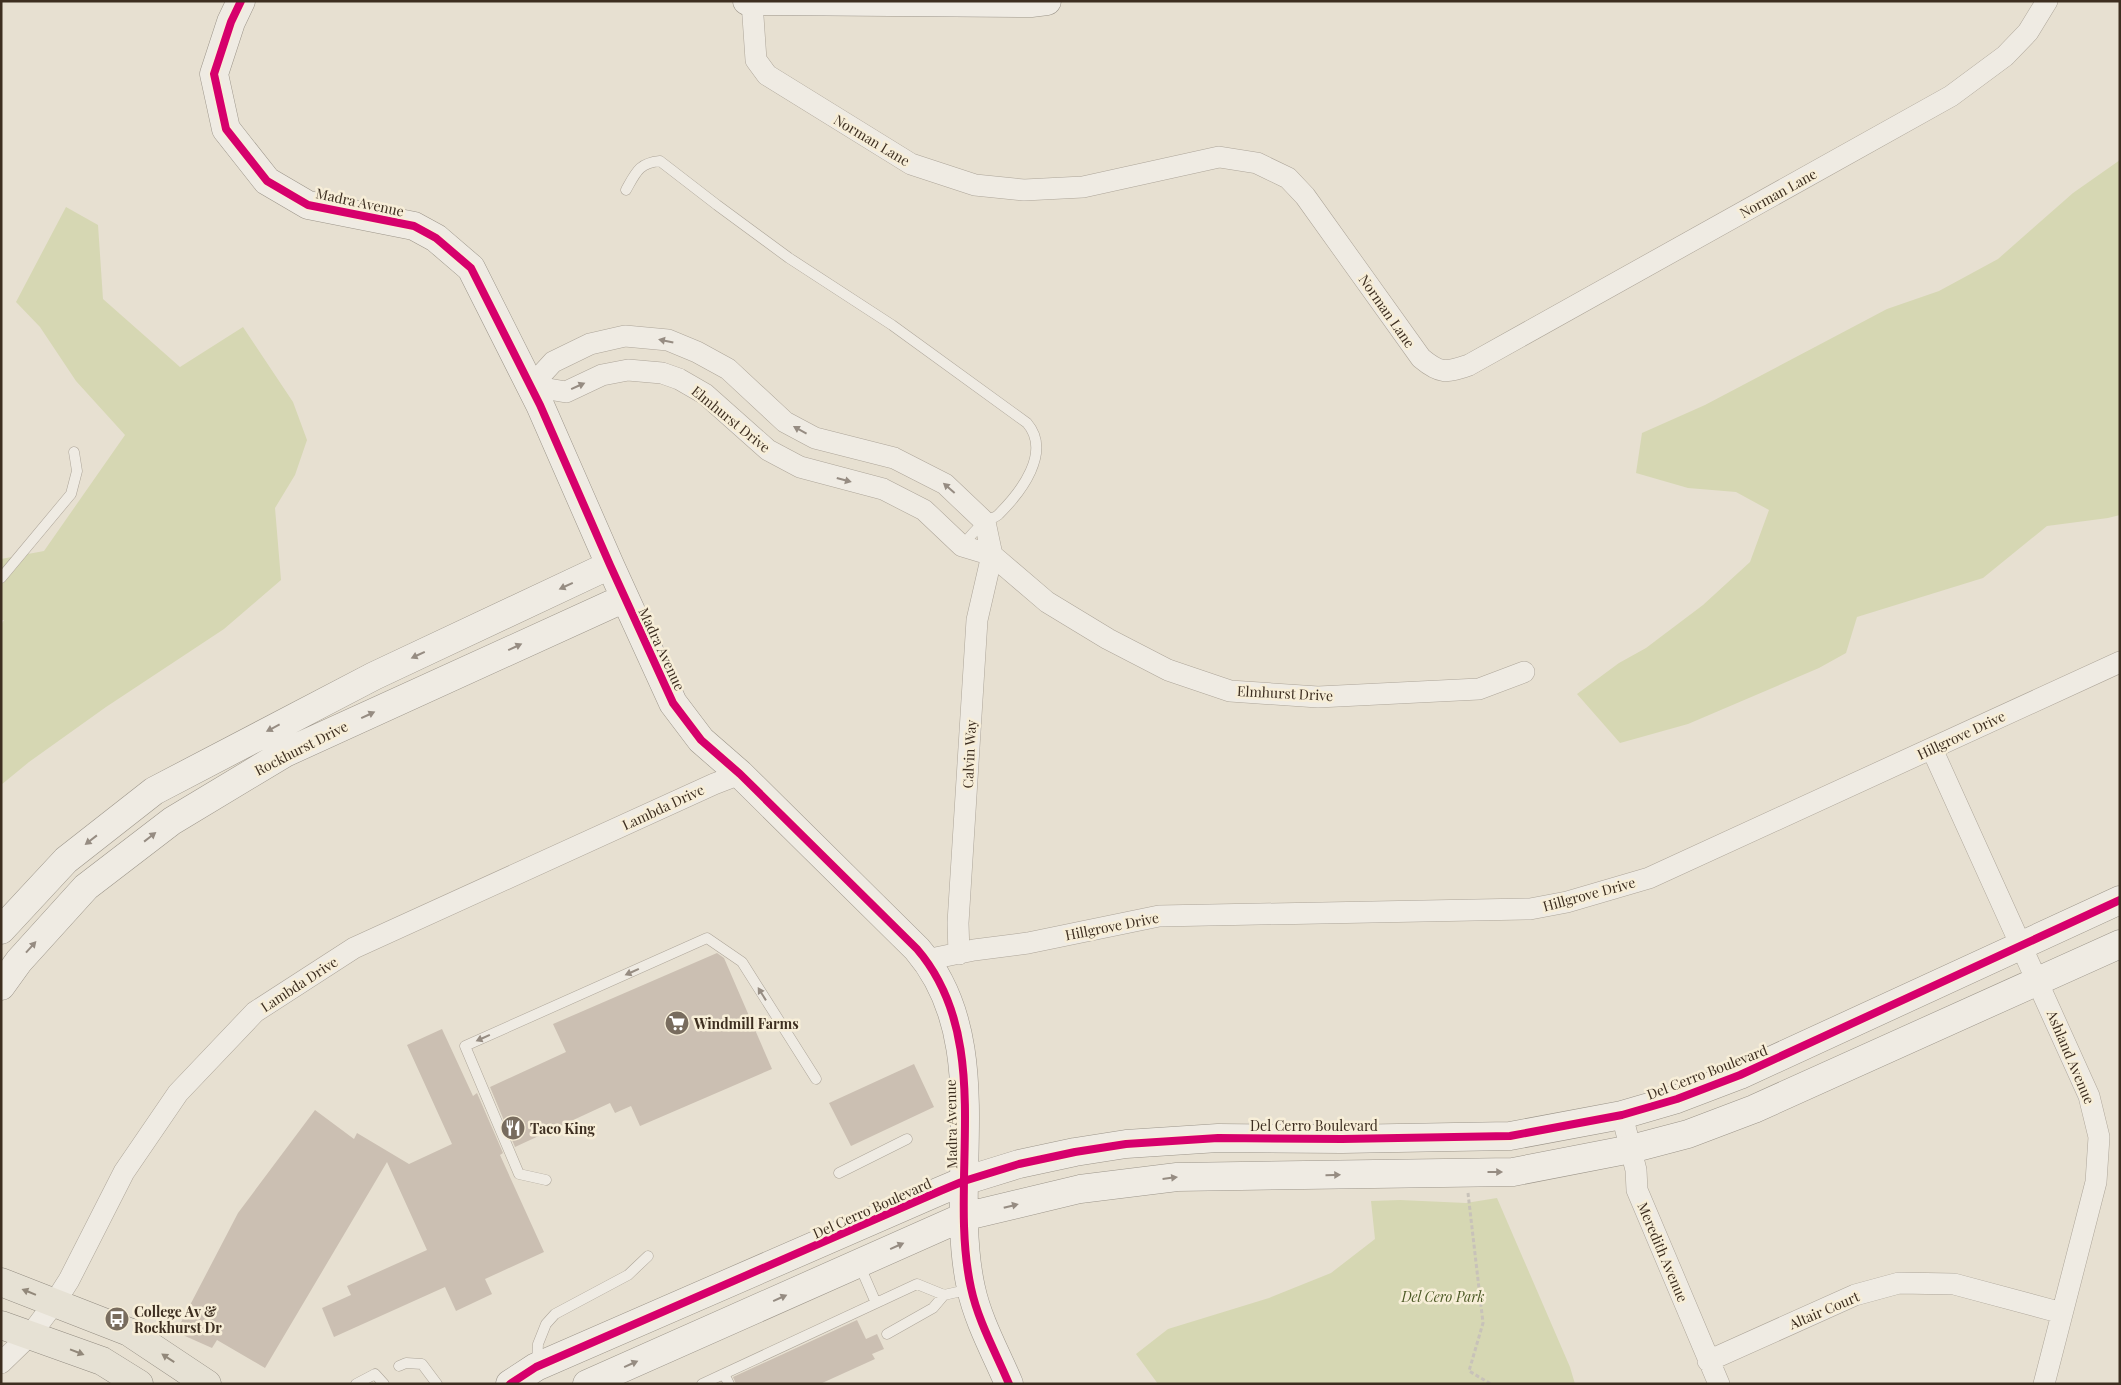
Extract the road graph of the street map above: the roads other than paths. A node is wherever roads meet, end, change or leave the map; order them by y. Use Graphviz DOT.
graph roads {
  1 [pos="241,1"];
  2 [pos="1047,1"];
  3 [pos="2047,1"];
  4 [pos="749,2"];
  5 [pos="626,190"];
  6 [pos="531,386"];
  7 [pos="74,452"];
  8 [pos="985,522"];
  9 [pos="962,546"];
  10 [pos="992,555"];
  11 [pos="610,565"];
  12 [pos="1,578"];
  13 [pos="625,598"];
  14 [pos="2120,662"];
  15 [pos="1524,672"];
  16 [pos="1932,749"];
  17 [pos="740,774"];
  18 [pos="2120,900"];
  19 [pos="1,930"];
  20 [pos="2022,944"];
  21 [pos="2120,944"];
  22 [pos="959,954"];
  23 [pos="926,960"];
  24 [pos="2039,982"];
  25 [pos="1,986"];
  26 [pos="816,1079"];
  27 [pos="1622,1116"];
  28 [pos="907,1139"];
  29 [pos="1630,1149"];
  30 [pos="839,1173"];
  31 [pos="546,1180"];
  32 [pos="964,1181"];
  33 [pos="963,1217"];
  34 [pos="648,1256"];
  35 [pos="859,1263"];
  36 [pos="1,1282"];
  37 [pos="971,1289"];
  38 [pos="944,1295"];
  39 [pos="55,1302"];
  40 [pos="876,1303"];
  41 [pos="2062,1313"];
  42 [pos="1,1325"];
  43 [pos="31,1334"];
  44 [pos="887,1334"];
  45 [pos="1708,1362"];
  46 [pos="1,1364"];
  47 [pos="399,1366"];
  48 [pos="387,1370"];
  49 [pos="375,1374"];
  50 [pos="724,1374"];
  51 [pos="538,1375"];
  52 [pos="139,1384"];
  53 [pos="207,1384"];
  54 [pos="356,1384"];
  55 [pos="384,1384"];
  56 [pos="437,1384"];
  57 [pos="510,1384"];
  58 [pos="587,1384"];
  59 [pos="702,1384"];
  60 [pos="729,1384"];
  61 [pos="1009,1384"];
  62 [pos="1719,1384"];
  63 [pos="2044,1384"];
  1 -- 6 [label="street, Madra Avenue"];
  2 -- 4 [label="street"];
  3 -- 4 [label="street, Norman Lane"];
  5 -- 8 [label="lane"];
  8 -- 6 [label="street, one-way"];
  6 -- 9 [label="street, Elmhurst Drive, one-way"];
  6 -- 11 [label="street, Madra Avenue"];
  7 -- 12 [label="lane"];
  8 -- 9 [label="lane"];
  8 -- 10 [label="street"];
  9 -- 10 [label="street, Elmhurst Drive"];
  10 -- 15 [label="street, Elmhurst Drive"];
  10 -- 22 [label="street, Calvin Way"];
  11 -- 13 [label="street, Madra Avenue"];
  11 -- 19 [label="street, one-way"];
  13 -- 17 [label="street, Madra Avenue"];
  25 -- 13 [label="street, Rockhurst Drive, one-way"];
  14 -- 16 [label="street, Hillgrove Drive"];
  16 -- 20 [label="street, Ashland Avenue"];
  16 -- 22 [label="street, Hillgrove Drive"];
  17 -- 23 [label="street, Madra Avenue"];
  17 -- 39 [label="street, Lambda Drive"];
  18 -- 20 [label="street, Del Cerro Boulevard"];
  20 -- 24 [label="street, Ashland Avenue"];
  20 -- 27 [label="street, Del Cerro Boulevard"];
  21 -- 24 [label="street"];
  22 -- 23 [label="street, Hillgrove Drive"];
  23 -- 32 [label="street, Madra Avenue"];
  24 -- 29 [label="street"];
  24 -- 41 [label="street, Ashland Avenue"];
  26 -- 31 [label="lane, one-way"];
  27 -- 29 [label="street, Meredith Avenue"];
  27 -- 32 [label="street, Del Cerro Boulevard"];
  28 -- 30 [label="lane"];
  33 -- 29 [label="street, one-way"];
  29 -- 45 [label="street, Meredith Avenue"];
  32 -- 33 [label="street, Madra Avenue"];
  32 -- 51 [label="street, Del Cerro Boulevard"];
  35 -- 33 [label="street, one-way"];
  33 -- 37 [label="street, Madra Avenue"];
  34 -- 51 [label="lane"];
  35 -- 40 [label="lane"];
  58 -- 35 [label="street, one-way"];
  39 -- 36 [label="main road, one-way"];
  37 -- 38 [label="lane"];
  37 -- 61 [label="street, Madra Avenue"];
  38 -- 40 [label="lane"];
  38 -- 44 [label="lane"];
  39 -- 43 [label="street, Lambda Drive"];
  53 -- 39 [label="main road, one-way"];
  40 -- 50 [label="lane"];
  41 -- 45 [label="street, Altair Court"];
  41 -- 63 [label="street, Ashland Avenue"];
  42 -- 43 [label="main road"];
  43 -- 46 [label="street, Lambda Drive"];
  43 -- 52 [label="main road, one-way"];
  45 -- 62 [label="street, Meredith Avenue"];
  47 -- 56 [label="lane"];
  48 -- 49 [label="lane"];
  49 -- 54 [label="lane"];
  49 -- 55 [label="lane"];
  50 -- 59 [label="lane"];
  50 -- 60 [label="lane"];
  51 -- 57 [label="street, Del Cerro Boulevard"];
}
